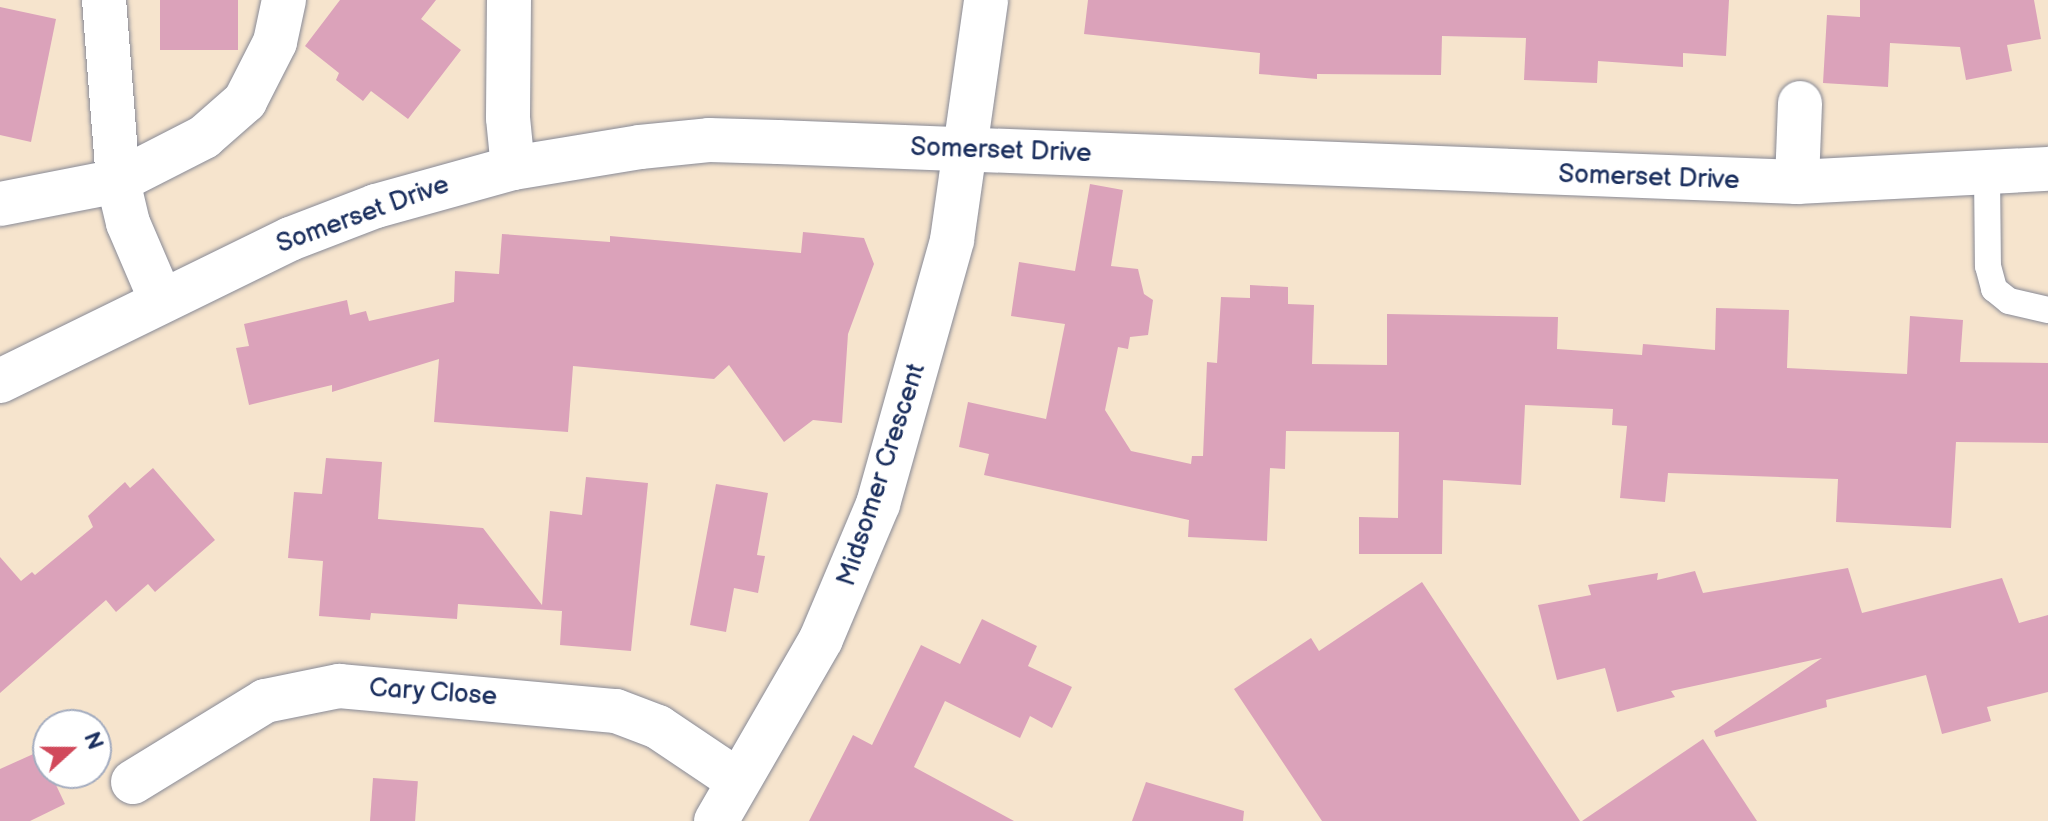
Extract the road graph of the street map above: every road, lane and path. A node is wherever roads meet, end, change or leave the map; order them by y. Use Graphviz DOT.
graph roads {
  1 [pos="104,0"];
  2 [pos="284,0"];
  3 [pos="509,0"];
  4 [pos="986,0"];
  5 [pos="1800,103"];
  6 [pos="967,149"];
  7 [pos="513,168"];
  8 [pos="2048,169"];
  9 [pos="1987,174"];
  10 [pos="118,181"];
  11 [pos="1797,182"];
  12 [pos="0,204"];
  13 [pos="161,300"];
  14 [pos="2048,310"];
  15 [pos="0,381"];
  16 [pos="737,780"];
  17 [pos="133,782"];
  18 [pos="716,821"];
  1 -- 10 [label="street"];
  2 -- 10 [label="street"];
  3 -- 7 [label="street"];
  4 -- 6 [label="street, Midsomer Crescent"];
  5 -- 11 [label="street"];
  6 -- 7 [label="street, Somerset Drive"];
  6 -- 11 [label="street, Somerset Drive"];
  6 -- 16 [label="street, Midsomer Crescent"];
  7 -- 13 [label="street, Somerset Drive"];
  8 -- 9 [label="street, Somerset Drive"];
  9 -- 11 [label="street, Somerset Drive"];
  9 -- 14 [label="lane"];
  10 -- 12 [label="street"];
  10 -- 13 [label="street"];
  13 -- 15 [label="street, Somerset Drive"];
  16 -- 17 [label="street, Cary Close"];
  16 -- 18 [label="street, Midsomer Crescent"];
}
